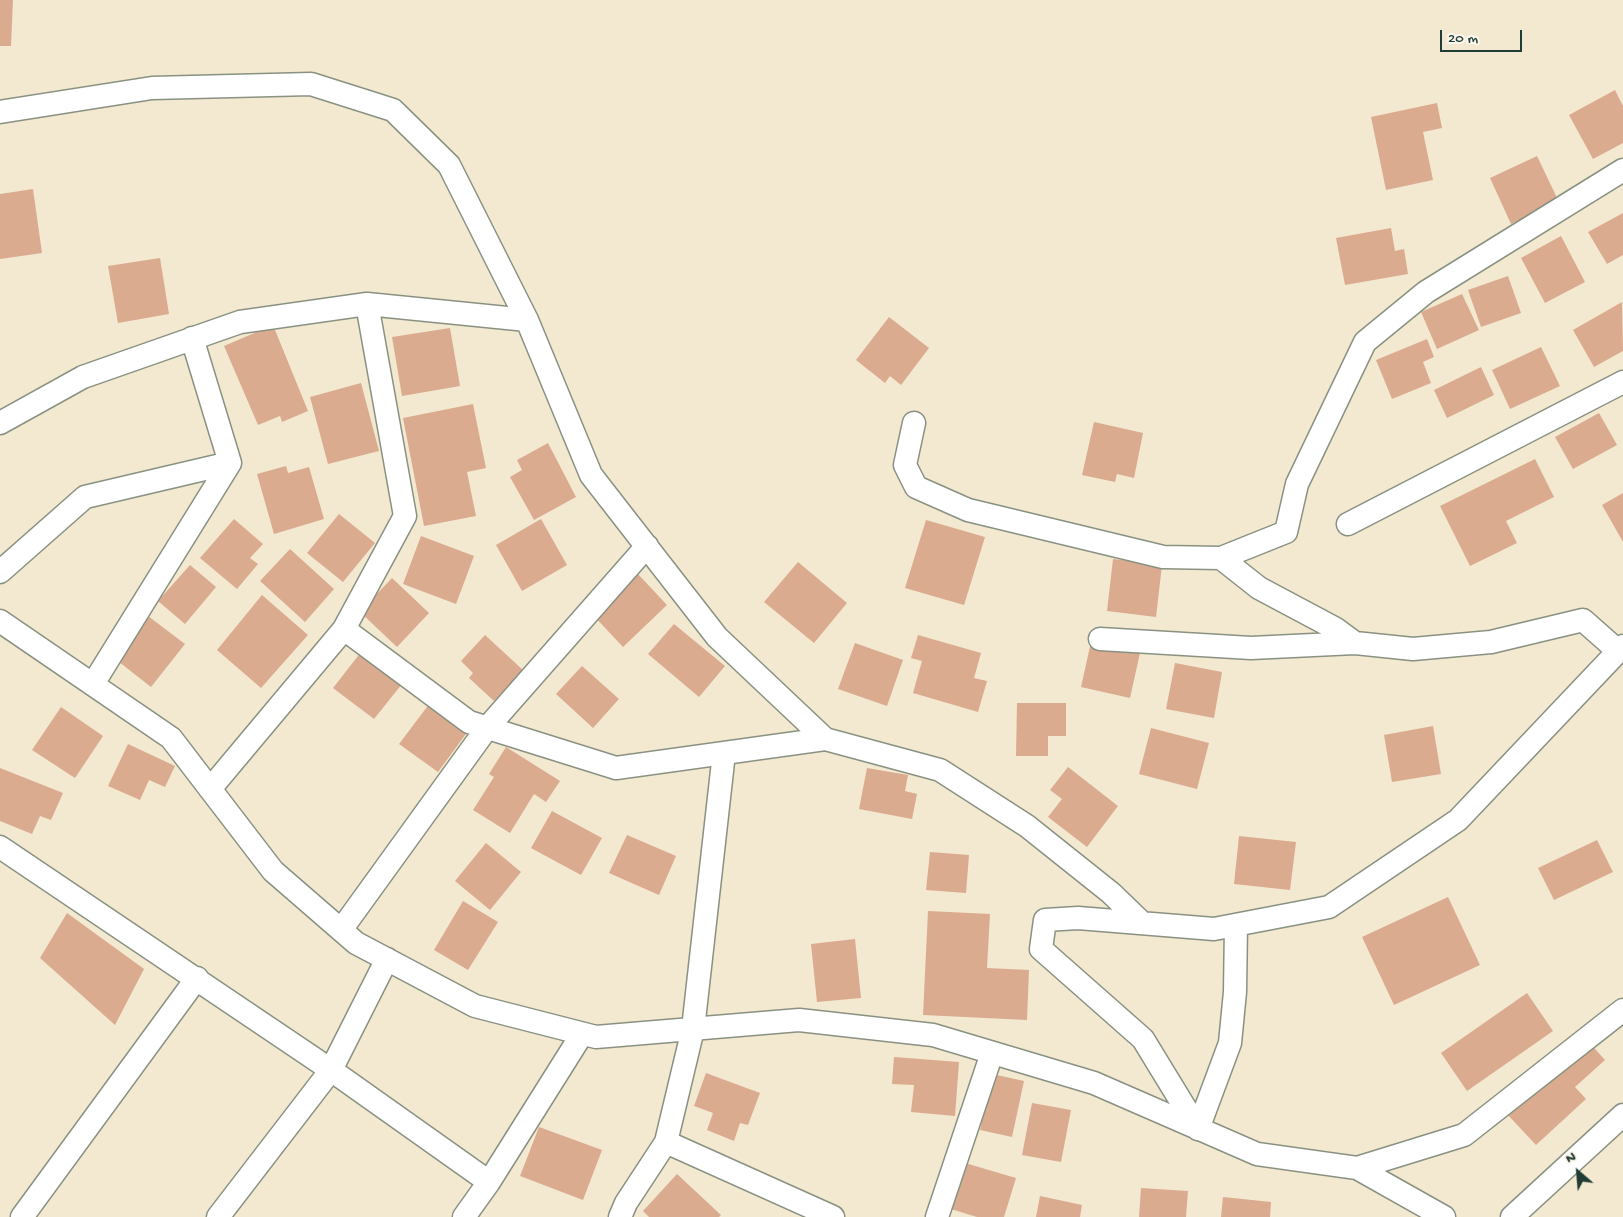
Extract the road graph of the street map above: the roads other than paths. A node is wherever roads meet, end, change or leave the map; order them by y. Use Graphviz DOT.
graph roads {
  1 [pos="0,112"];
  2 [pos="1623,170"];
  3 [pos="367,304"];
  4 [pos="527,320"];
  5 [pos="192,338"];
  6 [pos="1623,382"];
  7 [pos="0,423"];
  8 [pos="914,423"];
  9 [pos="230,463"];
  10 [pos="1348,524"];
  11 [pos="646,546"];
  12 [pos="1221,558"];
  13 [pos="0,572"];
  14 [pos="0,621"];
  15 [pos="344,629"];
  16 [pos="1100,639"];
  17 [pos="1355,643"];
  18 [pos="1621,649"];
  19 [pos="93,684"];
  20 [pos="487,728"];
  21 [pos="825,739"];
  22 [pos="724,753"];
  23 [pos="210,789"];
  24 [pos="0,847"];
  25 [pos="1142,923"];
  26 [pos="1236,925"];
  27 [pos="341,930"];
  28 [pos="387,959"];
  29 [pos="197,978"];
  30 [pos="1623,1010"];
  31 [pos="693,1029"];
  32 [pos="582,1034"];
  33 [pos="992,1053"];
  34 [pos="331,1070"];
  35 [pos="1623,1115"];
  36 [pos="1198,1129"];
  37 [pos="666,1142"];
  38 [pos="1357,1168"];
  39 [pos="489,1182"];
  40 [pos="22,1217"];
  41 [pos="218,1217"];
  42 [pos="464,1217"];
  43 [pos="620,1217"];
  44 [pos="833,1217"];
  45 [pos="937,1217"];
  46 [pos="1444,1217"];
  47 [pos="1512,1217"];
  1 -- 4 [label="street"];
  2 -- 12 [label="street"];
  3 -- 4 [label="street"];
  3 -- 5 [label="street"];
  3 -- 15 [label="street"];
  4 -- 11 [label="street"];
  5 -- 7 [label="street"];
  5 -- 9 [label="street"];
  6 -- 10 [label="street"];
  8 -- 12 [label="street"];
  9 -- 13 [label="street"];
  9 -- 19 [label="street"];
  11 -- 20 [label="street"];
  11 -- 21 [label="street"];
  12 -- 17 [label="street"];
  14 -- 19 [label="street"];
  15 -- 20 [label="street"];
  15 -- 23 [label="street"];
  16 -- 17 [label="street"];
  17 -- 18 [label="street"];
  18 -- 26 [label="street"];
  19 -- 23 [label="street"];
  20 -- 22 [label="street"];
  20 -- 27 [label="street"];
  21 -- 22 [label="street"];
  21 -- 25 [label="street"];
  22 -- 31 [label="street"];
  23 -- 27 [label="street"];
  24 -- 29 [label="street"];
  25 -- 26 [label="street"];
  25 -- 36 [label="street"];
  26 -- 36 [label="street"];
  27 -- 28 [label="street"];
  28 -- 32 [label="street"];
  28 -- 34 [label="street"];
  29 -- 34 [label="street"];
  29 -- 40 [label="street"];
  30 -- 38 [label="street"];
  31 -- 32 [label="street"];
  31 -- 33 [label="street"];
  31 -- 37 [label="street"];
  32 -- 39 [label="street"];
  33 -- 36 [label="street"];
  33 -- 45 [label="street"];
  34 -- 39 [label="street"];
  34 -- 41 [label="street"];
  35 -- 47 [label="street"];
  36 -- 38 [label="street"];
  37 -- 43 [label="street"];
  37 -- 44 [label="street"];
  38 -- 46 [label="street"];
  39 -- 42 [label="street"];
}
